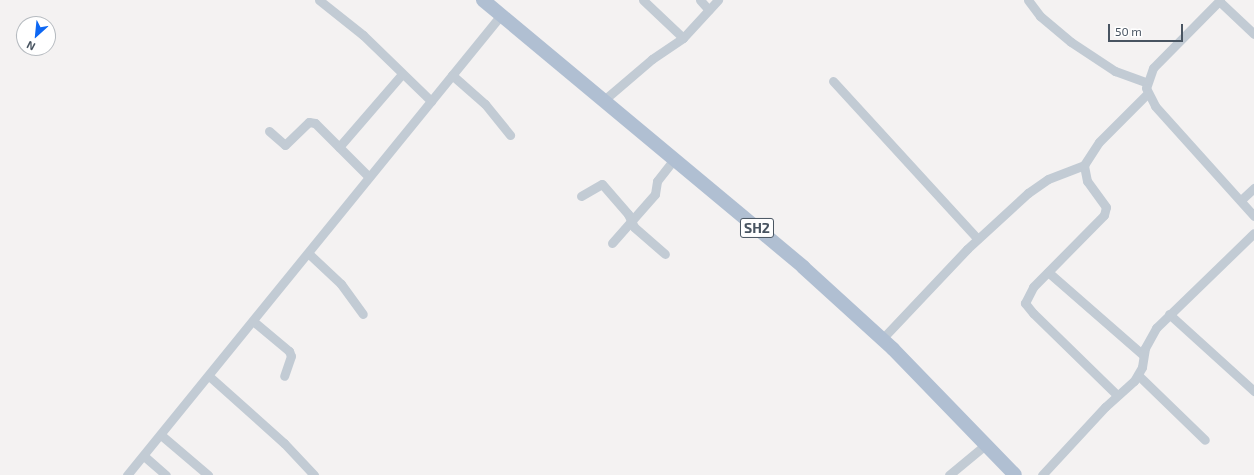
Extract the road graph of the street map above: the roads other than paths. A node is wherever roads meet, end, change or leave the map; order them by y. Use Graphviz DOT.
graph roads {
  1 [pos="319,0"];
  2 [pos="484,0"];
  3 [pos="643,0"];
  4 [pos="700,0"];
  5 [pos="718,0"];
  6 [pos="1028,0"];
  7 [pos="1220,0"];
  8 [pos="709,10"];
  9 [pos="501,15"];
  10 [pos="1254,34"];
  11 [pos="683,38"];
  12 [pos="402,74"];
  13 [pos="452,75"];
  14 [pos="833,81"];
  15 [pos="1146,82"];
  16 [pos="1147,94"];
  17 [pos="604,100"];
  18 [pos="431,101"];
  19 [pos="268,131"];
  20 [pos="510,135"];
  21 [pos="339,147"];
  22 [pos="674,160"];
  23 [pos="1084,165"];
  24 [pos="369,177"];
  25 [pos="1254,188"];
  26 [pos="581,196"];
  27 [pos="1241,200"];
  28 [pos="1254,216"];
  29 [pos="632,222"];
  30 [pos="1254,234"];
  31 [pos="978,239"];
  32 [pos="612,243"];
  33 [pos="308,253"];
  34 [pos="665,254"];
  35 [pos="1048,272"];
  36 [pos="363,314"];
  37 [pos="1169,314"];
  38 [pos="253,321"];
  39 [pos="882,339"];
  40 [pos="1143,355"];
  41 [pos="209,376"];
  42 [pos="284,376"];
  43 [pos="1138,376"];
  44 [pos="1254,391"];
  45 [pos="1117,394"];
  46 [pos="161,435"];
  47 [pos="1204,440"];
  48 [pos="984,446"];
  49 [pos="144,456"];
  50 [pos="127,475"];
  51 [pos="166,475"];
  52 [pos="208,475"];
  53 [pos="314,475"];
  54 [pos="949,475"];
  55 [pos="1015,475"];
  56 [pos="1042,475"];
  1 -- 12 [label="street"];
  2 -- 9 [label="main road, SH2"];
  3 -- 11 [label="street"];
  4 -- 8 [label="street"];
  5 -- 8 [label="street"];
  6 -- 15 [label="street"];
  7 -- 10 [label="street"];
  7 -- 15 [label="street"];
  8 -- 11 [label="street"];
  9 -- 13 [label="street"];
  9 -- 17 [label="main road, SH2"];
  11 -- 17 [label="street"];
  12 -- 18 [label="street"];
  12 -- 21 [label="street"];
  13 -- 18 [label="street"];
  13 -- 20 [label="street"];
  14 -- 31 [label="street"];
  15 -- 16 [label="street"];
  16 -- 23 [label="street"];
  16 -- 27 [label="street"];
  17 -- 22 [label="main road, SH2"];
  18 -- 24 [label="street"];
  19 -- 21 [label="street"];
  21 -- 24 [label="street"];
  22 -- 29 [label="street"];
  22 -- 39 [label="main road, SH2"];
  23 -- 31 [label="street"];
  23 -- 35 [label="street"];
  24 -- 33 [label="street"];
  25 -- 27 [label="street"];
  26 -- 29 [label="street"];
  27 -- 28 [label="street"];
  29 -- 32 [label="street"];
  29 -- 34 [label="street"];
  30 -- 37 [label="street"];
  31 -- 39 [label="street"];
  33 -- 36 [label="street"];
  33 -- 38 [label="street"];
  35 -- 40 [label="street"];
  35 -- 45 [label="street"];
  37 -- 40 [label="street"];
  37 -- 44 [label="street"];
  38 -- 41 [label="street"];
  38 -- 42 [label="street"];
  39 -- 48 [label="main road, SH2"];
  40 -- 43 [label="street"];
  41 -- 46 [label="street"];
  41 -- 53 [label="street"];
  43 -- 45 [label="street"];
  43 -- 47 [label="street"];
  45 -- 56 [label="street"];
  46 -- 49 [label="street"];
  46 -- 52 [label="street"];
  48 -- 54 [label="street"];
  48 -- 55 [label="main road, SH2"];
  49 -- 50 [label="street"];
  49 -- 51 [label="street"];
}
